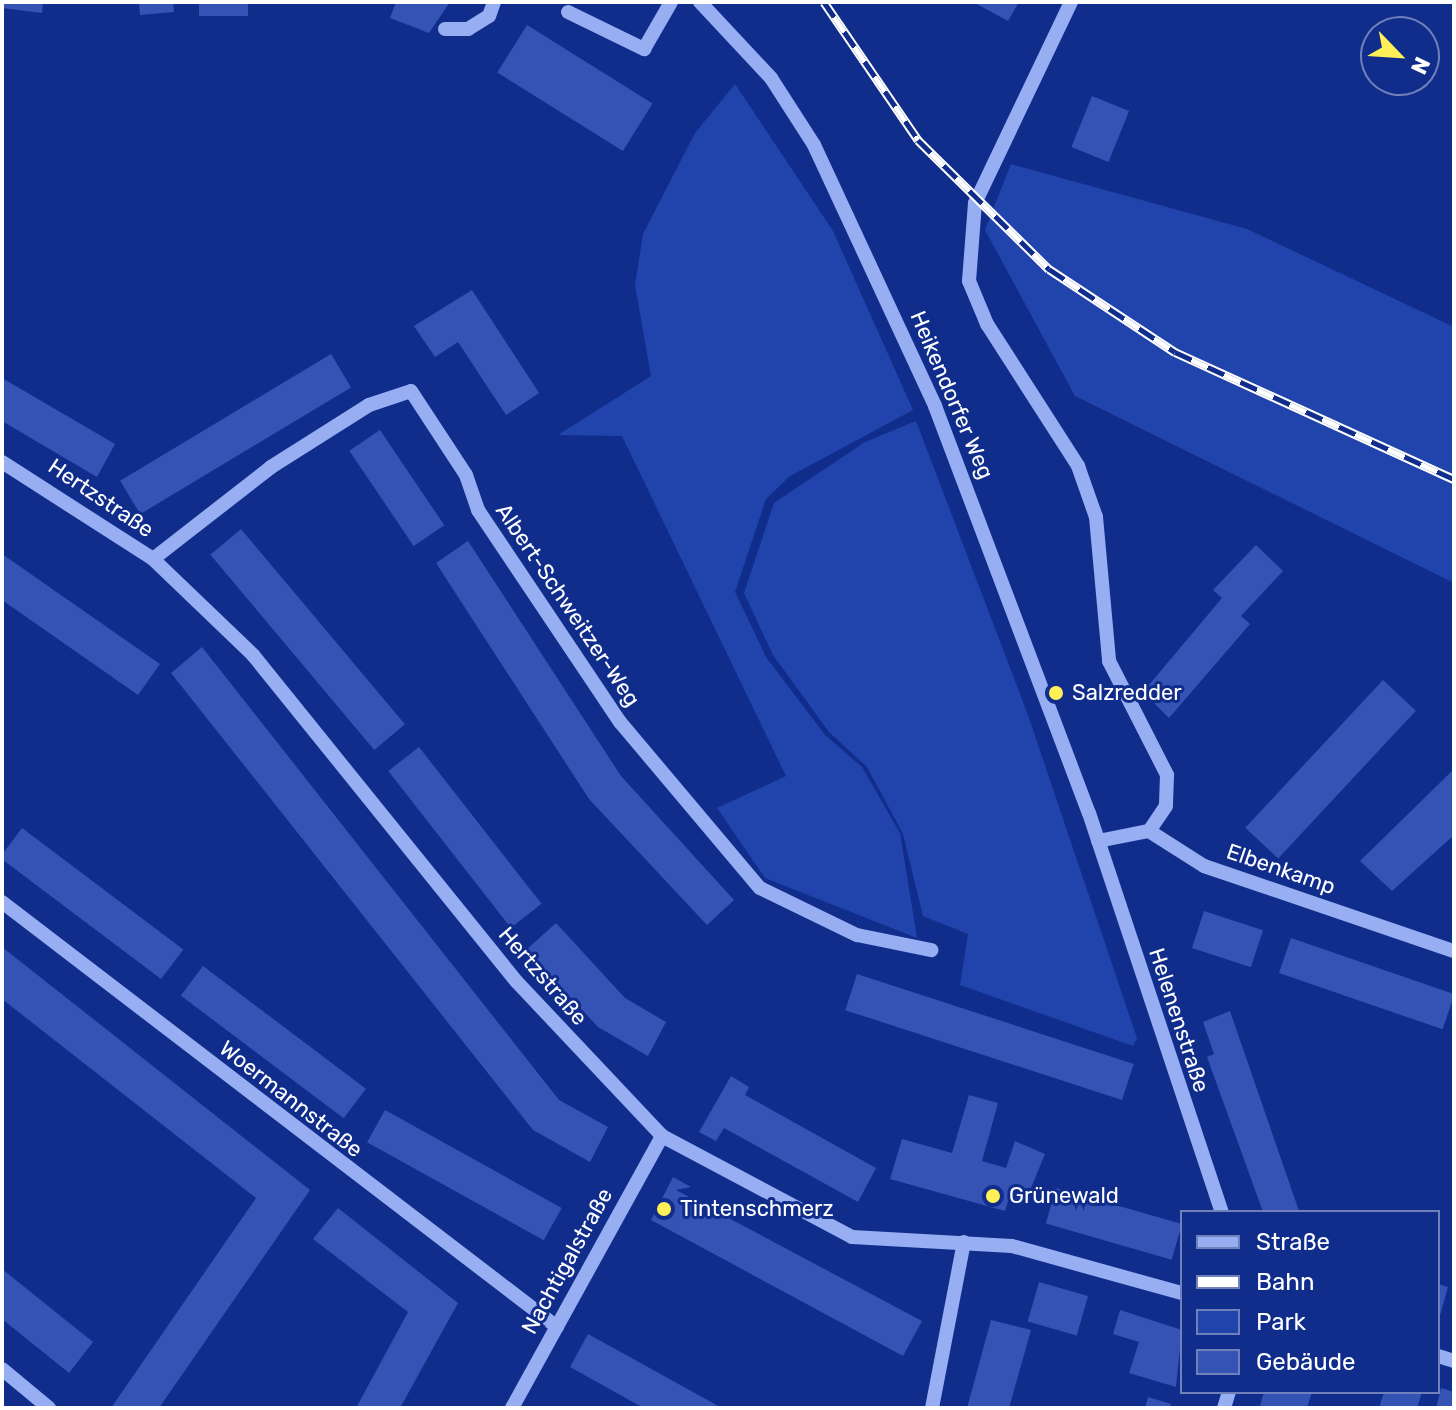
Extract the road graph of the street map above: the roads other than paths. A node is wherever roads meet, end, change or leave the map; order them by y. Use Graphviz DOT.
graph roads {
  1 [pos="494,2"];
  2 [pos="671,2"];
  3 [pos="700,2"];
  4 [pos="1071,2"];
  5 [pos="568,12"];
  6 [pos="445,29"];
  7 [pos="2,462"];
  8 [pos="153,559"];
  9 [pos="1149,831"];
  10 [pos="1098,841"];
  11 [pos="2,902"];
  12 [pos="931,950"];
  13 [pos="1454,951"];
  14 [pos="662,1136"];
  15 [pos="1221,1210"];
  16 [pos="964,1242"];
  17 [pos="1180,1292"];
  18 [pos="557,1327"];
  19 [pos="2,1369"];
  20 [pos="49,1408"];
  21 [pos="512,1408"];
  22 [pos="932,1408"];
  1 -- 6 [label="street"];
  2 -- 5 [label="street"];
  3 -- 10 [label="street, Heikendorfer Weg"];
  4 -- 9 [label="street"];
  7 -- 8 [label="street, Hertzstraße"];
  8 -- 12 [label="street, Albert-Schweitzer-Weg"];
  8 -- 14 [label="street, Hertzstraße"];
  9 -- 10 [label="street"];
  9 -- 13 [label="street, Elbenkamp"];
  10 -- 15 [label="street, Helenenstraße"];
  11 -- 18 [label="street, Woermannstraße"];
  14 -- 16 [label="street, Hertzstraße"];
  14 -- 18 [label="street, Nachtigalstraße"];
  16 -- 17 [label="street, Hertzstraße"];
  16 -- 22 [label="street"];
  18 -- 21 [label="street, Nachtigalstraße"];
  19 -- 20 [label="street"];
}
